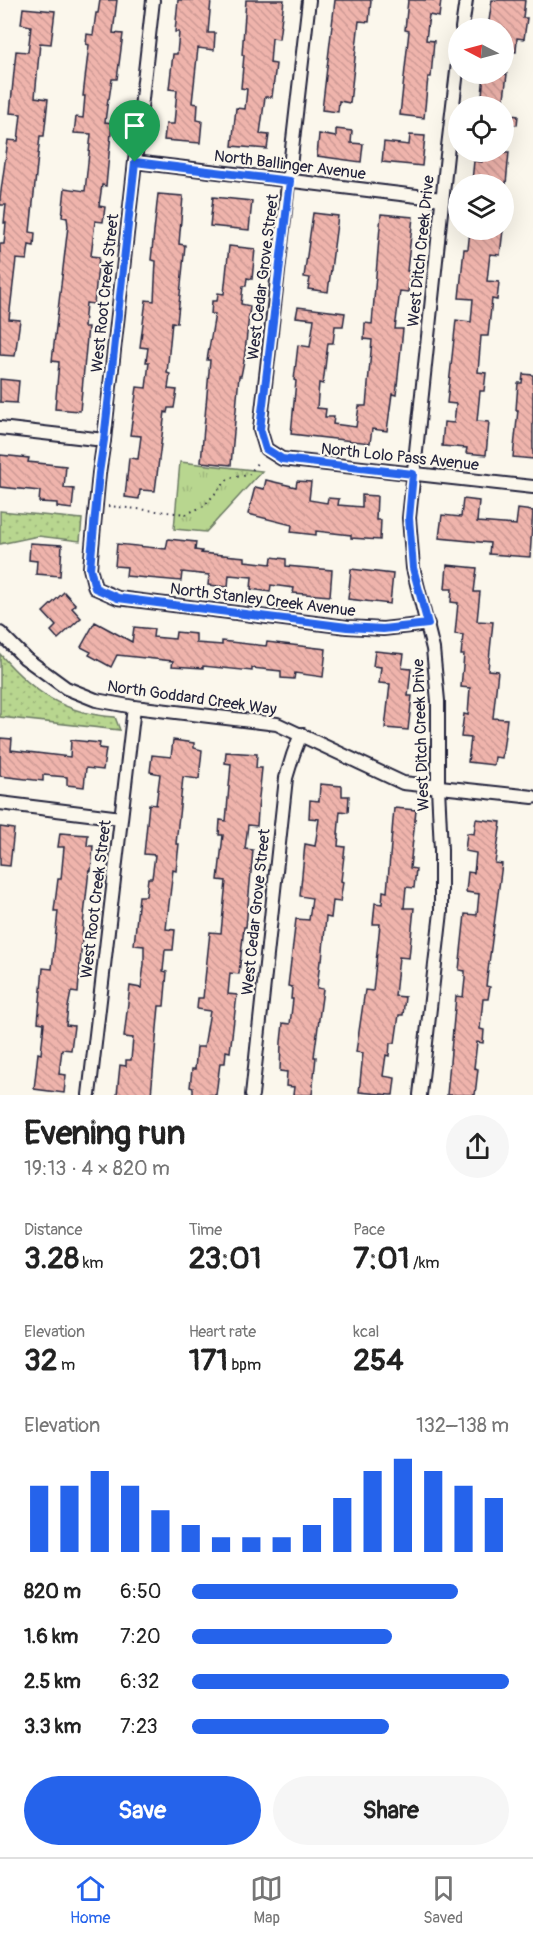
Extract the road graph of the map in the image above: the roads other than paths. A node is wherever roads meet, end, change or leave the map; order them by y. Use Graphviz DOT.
graph roads {
  1 [pos="153,0"];
  2 [pos="309,0"];
  3 [pos="466,0"];
  4 [pos="463,18"];
  5 [pos="455,84"];
  6 [pos="135,162"];
  7 [pos="290,181"];
  8 [pos="442,199"];
  9 [pos="0,428"];
  10 [pos="104,440"];
  11 [pos="266,449"];
  12 [pos="413,474"];
  13 [pos="533,487"];
  14 [pos="95,588"];
  15 [pos="428,624"];
  16 [pos="0,633"];
  17 [pos="134,707"];
  18 [pos="302,734"];
  19 [pos="438,787"];
  20 [pos="533,797"];
  21 [pos="0,803"];
  22 [pos="121,818"];
  23 [pos="89,1095"];
  24 [pos="252,1095"];
  25 [pos="420,1095"];
  1 -- 6 [label="street, West Root Creek Street"];
  2 -- 7 [label="street, West Cedar Grove Street"];
  3 -- 4 [label="street"];
  5 -- 8 [label="street, West Ditch Creek Drive"];
  6 -- 7 [label="street, North Ballinger Avenue"];
  6 -- 10 [label="street, West Root Creek Street"];
  7 -- 8 [label="street, North Ballinger Avenue"];
  7 -- 11 [label="street, West Cedar Grove Street"];
  8 -- 12 [label="street, West Ditch Creek Drive"];
  9 -- 10 [label="street"];
  10 -- 14 [label="street, West Root Creek Street"];
  11 -- 12 [label="street, North Lolo Pass Avenue"];
  12 -- 13 [label="street, North Lolo Pass Avenue"];
  12 -- 15 [label="street, West Ditch Creek Drive"];
  14 -- 15 [label="street, North Stanley Creek Avenue"];
  15 -- 19 [label="street, West Ditch Creek Drive"];
  16 -- 17 [label="street, North Goddard Creek Way"];
  17 -- 18 [label="street, North Goddard Creek Way"];
  17 -- 22 [label="street, West Root Creek Street"];
  18 -- 19 [label="street, North Goddard Creek Way"];
  18 -- 24 [label="street, West Cedar Grove Street"];
  19 -- 20 [label="street, North Goddard Creek Way"];
  19 -- 25 [label="street, West Ditch Creek Drive"];
  21 -- 22 [label="street"];
  22 -- 23 [label="street, West Root Creek Street"];
}
